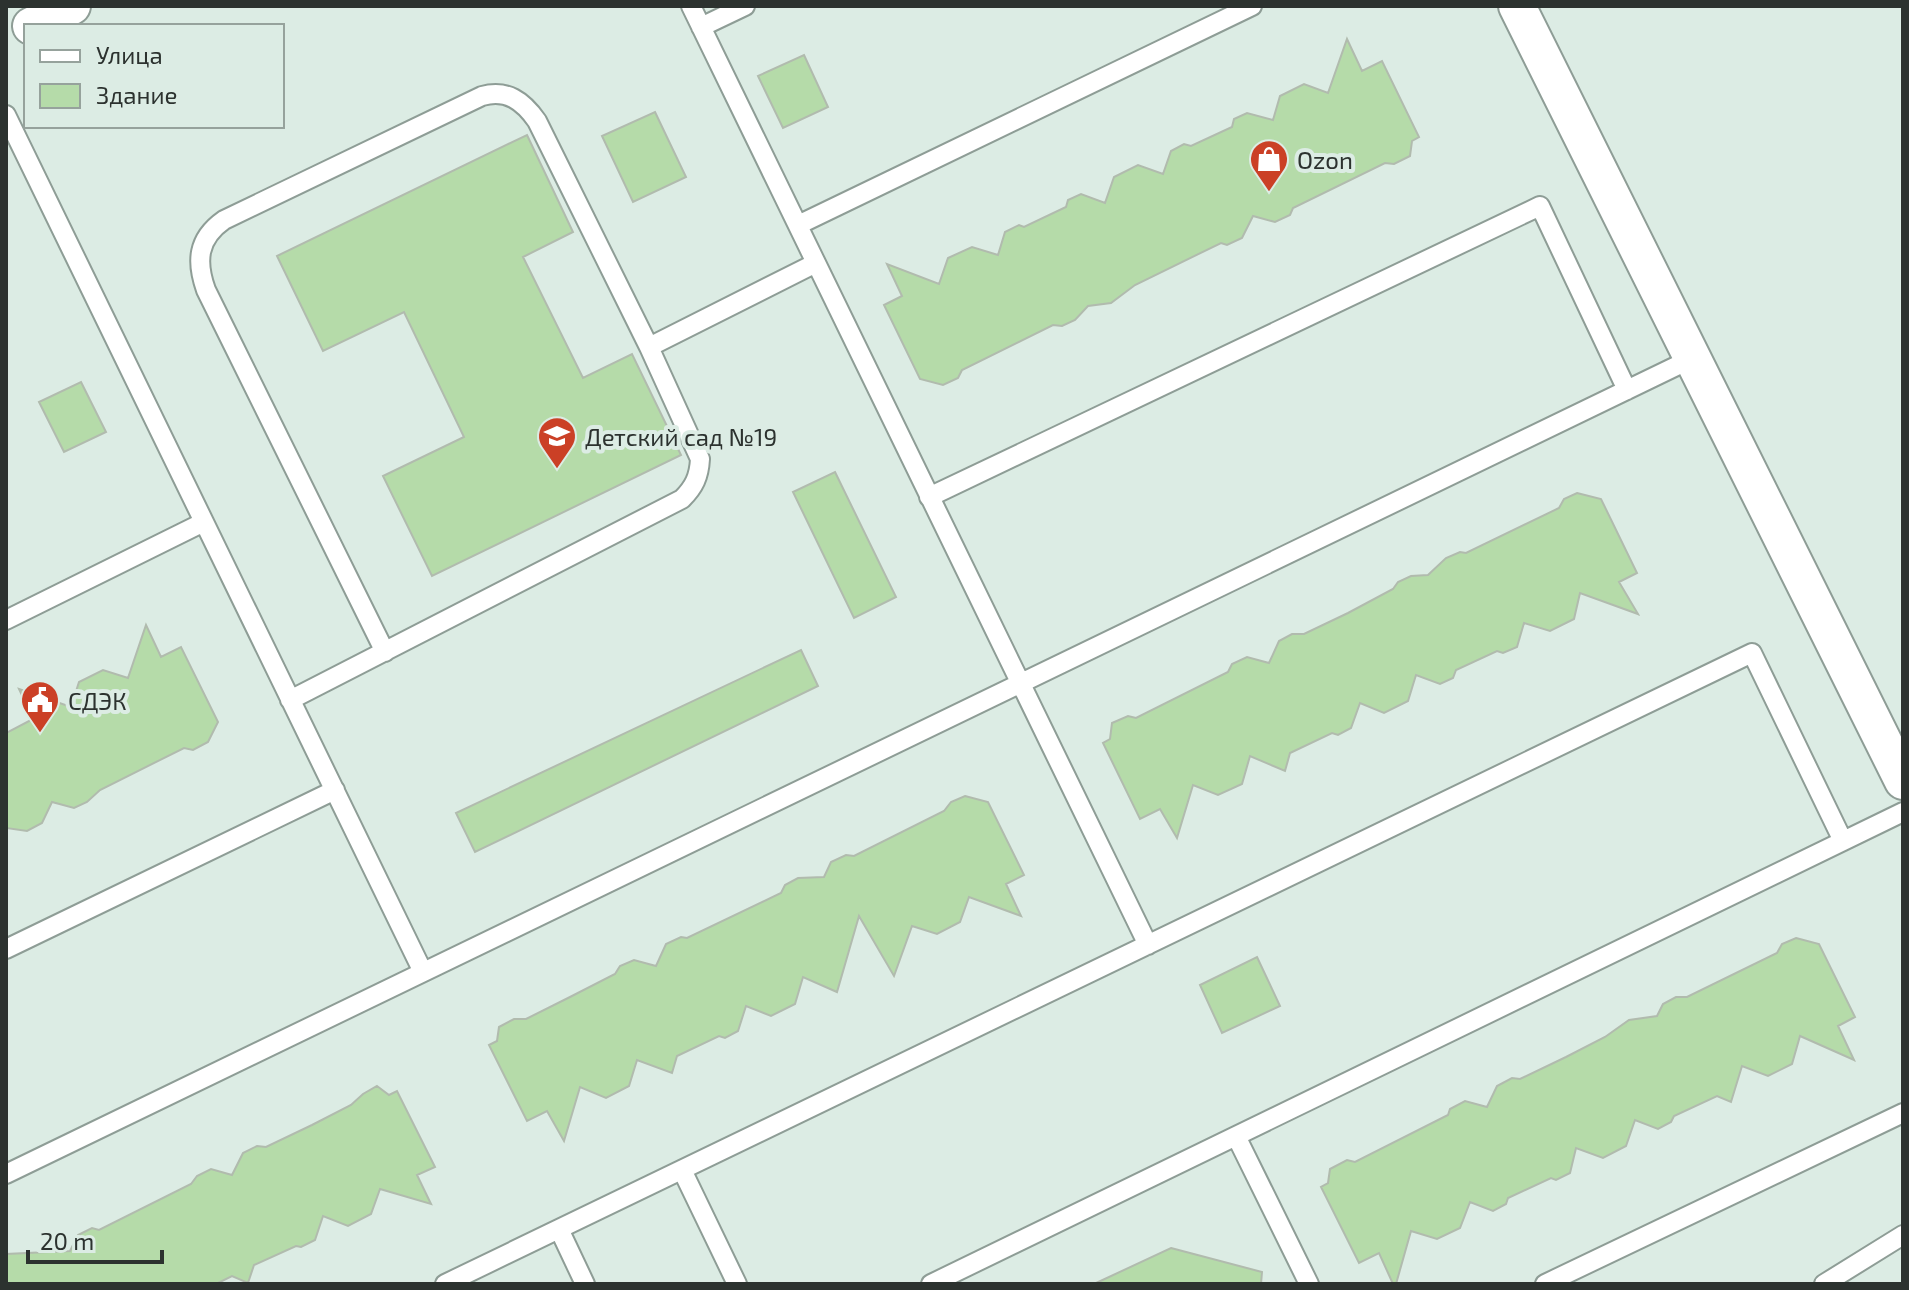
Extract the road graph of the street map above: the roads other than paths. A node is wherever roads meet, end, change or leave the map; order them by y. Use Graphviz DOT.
graph roads {
  1 [pos="72,6"];
  2 [pos="691,6"];
  3 [pos="745,6"];
  4 [pos="1252,6"];
  5 [pos="1517,6"];
  6 [pos="34,24"];
  7 [pos="701,27"];
  8 [pos="24,29"];
  9 [pos="6,38"];
  10 [pos="6,115"];
  11 [pos="798,225"];
  12 [pos="816,263"];
  13 [pos="649,347"];
  14 [pos="1693,358"];
  15 [pos="1627,390"];
  16 [pos="929,497"];
  17 [pos="204,522"];
  18 [pos="6,620"];
  19 [pos="385,652"];
  20 [pos="1021,683"];
  21 [pos="290,700"];
  22 [pos="1903,781"];
  23 [pos="335,790"];
  24 [pos="1903,812"];
  25 [pos="1843,841"];
  26 [pos="1148,945"];
  27 [pos="6,949"];
  28 [pos="423,972"];
  29 [pos="1903,1113"];
  30 [pos="1236,1136"];
  31 [pos="682,1170"];
  32 [pos="6,1174"];
  33 [pos="559,1229"];
  34 [pos="1903,1235"];
  35 [pos="445,1284"];
  36 [pos="585,1284"];
  37 [pos="737,1284"];
  38 [pos="931,1284"];
  39 [pos="1309,1284"];
  40 [pos="1545,1284"];
  41 [pos="1824,1284"];
  1 -- 6 [label="street"];
  2 -- 7 [label="lane"];
  3 -- 7 [label="lane"];
  4 -- 11 [label="lane"];
  5 -- 14 [label="street"];
  7 -- 11 [label="lane"];
  8 -- 9 [label="street"];
  10 -- 17 [label="lane"];
  11 -- 12 [label="lane"];
  12 -- 13 [label="lane"];
  12 -- 16 [label="lane"];
  13 -- 19 [label="lane"];
  13 -- 19 [label="lane"];
  14 -- 15 [label="lane"];
  14 -- 22 [label="street"];
  15 -- 16 [label="lane"];
  15 -- 20 [label="lane"];
  16 -- 20 [label="lane"];
  17 -- 18 [label="lane"];
  17 -- 21 [label="lane"];
  19 -- 21 [label="lane"];
  20 -- 26 [label="lane"];
  20 -- 28 [label="lane"];
  21 -- 23 [label="lane"];
  23 -- 27 [label="lane"];
  23 -- 28 [label="lane"];
  24 -- 25 [label="lane"];
  25 -- 26 [label="lane"];
  25 -- 30 [label="lane"];
  26 -- 31 [label="lane"];
  28 -- 32 [label="lane"];
  29 -- 40 [label="lane"];
  30 -- 38 [label="lane"];
  30 -- 39 [label="lane"];
  31 -- 33 [label="lane"];
  31 -- 37 [label="lane"];
  33 -- 35 [label="lane"];
  33 -- 36 [label="lane"];
  34 -- 41 [label="lane"];
}
